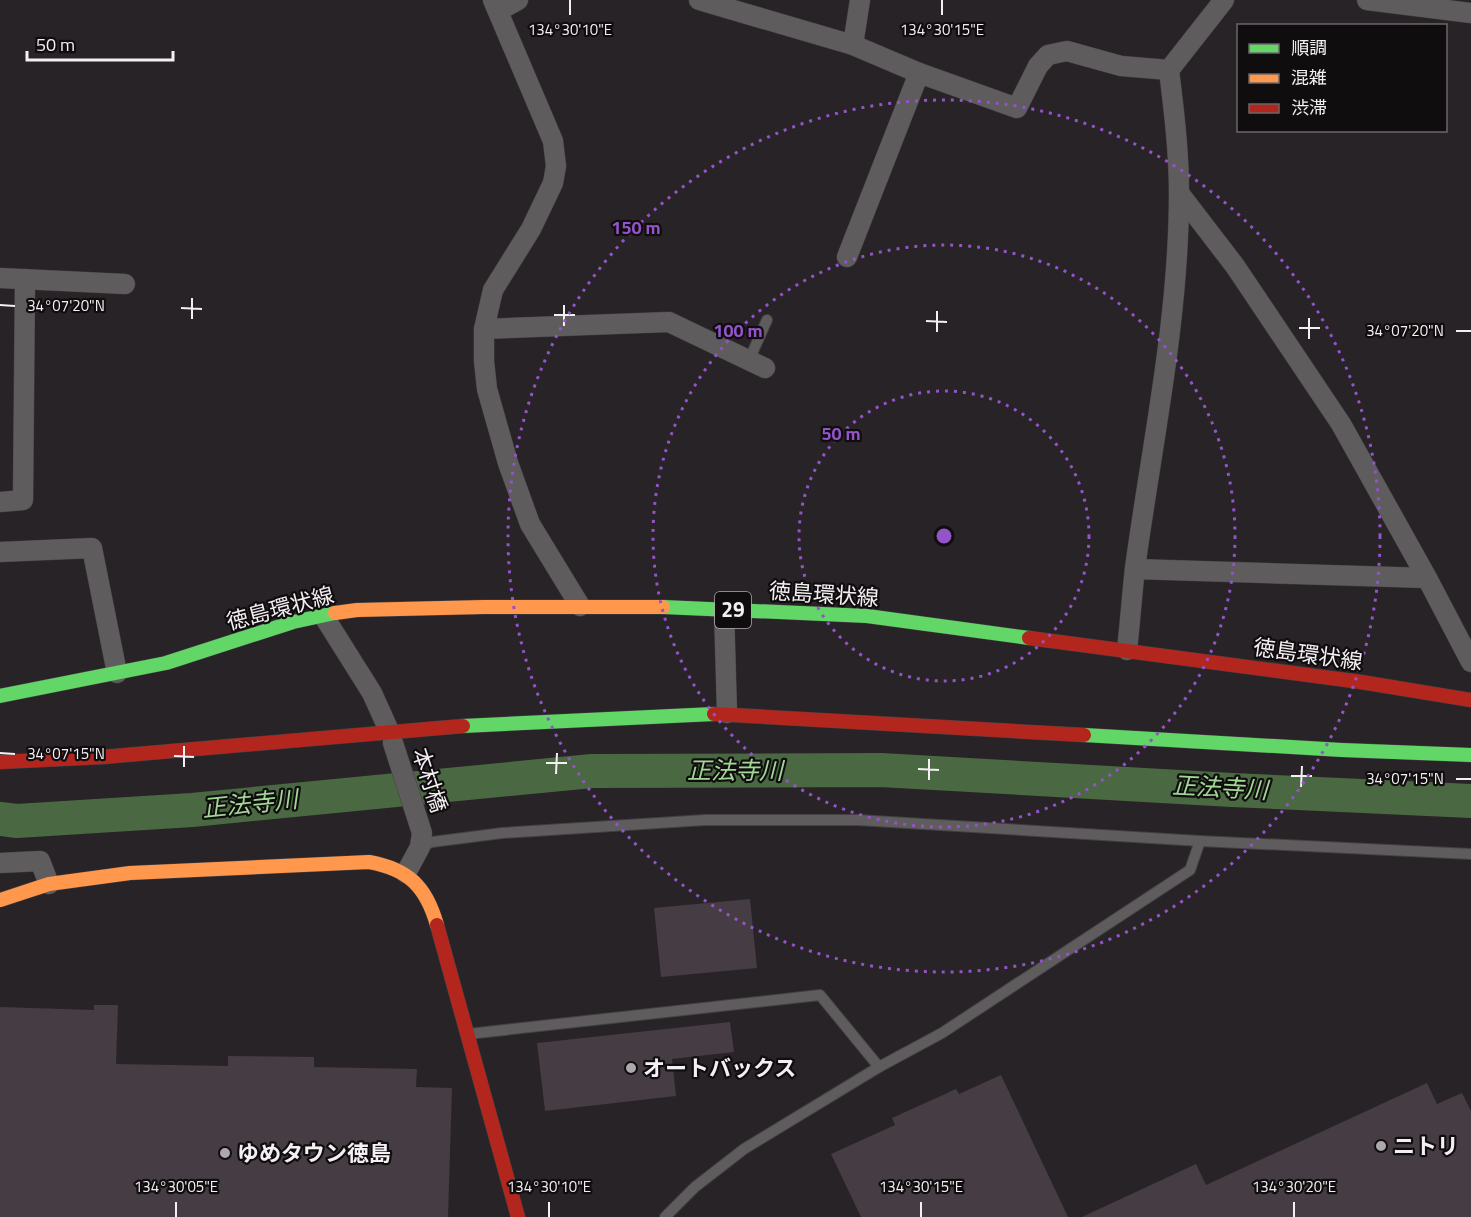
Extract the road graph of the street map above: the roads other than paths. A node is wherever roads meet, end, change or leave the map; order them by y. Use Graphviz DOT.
graph roads {
  1 [pos="518,0"];
  2 [pos="699,0"];
  3 [pos="860,0"];
  4 [pos="1224,0"];
  5 [pos="1367,0"];
  6 [pos="496,5"];
  7 [pos="1471,13"];
  8 [pos="853,45"];
  9 [pos="1169,70"];
  10 [pos="919,73"];
  11 [pos="1179,193"];
  12 [pos="847,257"];
  13 [pos="0,278"];
  14 [pos="25,279"];
  15 [pos="125,284"];
  16 [pos="767,320"];
  17 [pos="484,329"];
  18 [pos="757,364"];
  19 [pos="0,502"];
  20 [pos="0,552"];
  21 [pos="1135,569"];
  22 [pos="1427,578"];
  23 [pos="580,606"];
  24 [pos="724,609"];
  25 [pos="322,615"];
  26 [pos="1127,650"];
  27 [pos="1471,662"];
  28 [pos="117,673"];
  29 [pos="0,696"];
  30 [pos="1471,700"];
  31 [pos="727,713"];
  32 [pos="391,738"];
  33 [pos="1471,755"];
  34 [pos="0,762"];
  35 [pos="421,840"];
  36 [pos="1200,841"];
  37 [pos="1471,854"];
  38 [pos="0,862"];
  39 [pos="406,873"];
  40 [pos="49,884"];
  41 [pos="0,900"];
  42 [pos="468,1034"];
  43 [pos="879,1067"];
  44 [pos="518,1217"];
  45 [pos="665,1217"];
  1 -- 6 [label="street"];
  2 -- 8 [label="street"];
  3 -- 8 [label="street"];
  4 -- 9 [label="street"];
  5 -- 7 [label="street"];
  6 -- 17 [label="street"];
  8 -- 10 [label="street"];
  9 -- 10 [label="street"];
  9 -- 11 [label="street"];
  10 -- 12 [label="street"];
  11 -- 21 [label="street"];
  11 -- 22 [label="street"];
  13 -- 14 [label="street"];
  14 -- 15 [label="street"];
  14 -- 19 [label="street"];
  16 -- 18 [label="lane"];
  17 -- 18 [label="street"];
  17 -- 23 [label="street"];
  20 -- 28 [label="street"];
  21 -- 22 [label="street"];
  21 -- 26 [label="street"];
  22 -- 27 [label="street"];
  23 -- 24 [label="street, 徳島環状線 / 29"];
  23 -- 25 [label="street, 徳島環状線 / 29"];
  24 -- 26 [label="street, 徳島環状線 / 29"];
  24 -- 31 [label="street"];
  25 -- 28 [label="street, 徳島環状線 / 29"];
  25 -- 32 [label="street, 本村橋"];
  26 -- 30 [label="street, 徳島環状線 / 29"];
  28 -- 29 [label="street, 徳島環状線 / 29"];
  31 -- 32 [label="street"];
  31 -- 33 [label="street"];
  32 -- 34 [label="street"];
  32 -- 35 [label="street, 本村橋"];
  35 -- 36 [label="lane"];
  35 -- 39 [label="street"];
  36 -- 37 [label="lane"];
  36 -- 43 [label="lane"];
  38 -- 40 [label="street"];
  39 -- 40 [label="street"];
  39 -- 42 [label="street"];
  40 -- 41 [label="street"];
  42 -- 43 [label="lane"];
  42 -- 44 [label="street"];
  43 -- 45 [label="lane"];
}
